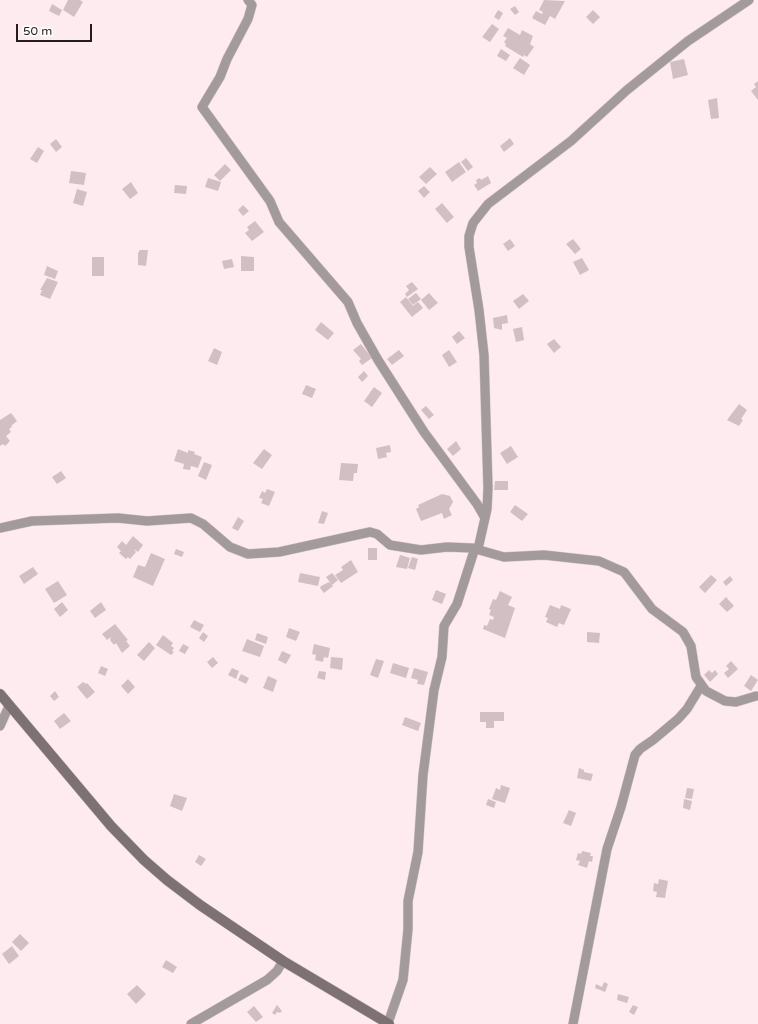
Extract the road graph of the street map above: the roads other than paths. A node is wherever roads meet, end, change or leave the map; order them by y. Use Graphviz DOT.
graph roads {
  1 [pos="248,0"];
  2 [pos="749,0"];
  3 [pos="485,518"];
  4 [pos="0,528"];
  5 [pos="477,549"];
  6 [pos="701,686"];
  7 [pos="0,694"];
  8 [pos="756,696"];
  9 [pos="10,706"];
  10 [pos="0,726"];
  11 [pos="283,961"];
  12 [pos="388,1023"];
  13 [pos="191,1024"];
  14 [pos="573,1024"];
  1 -- 3 [label="street"];
  2 -- 3 [label="street"];
  3 -- 5 [label="street"];
  4 -- 5 [label="street"];
  5 -- 6 [label="street"];
  5 -- 12 [label="street"];
  6 -- 8 [label="street"];
  6 -- 14 [label="street"];
  7 -- 9 [label="street"];
  9 -- 10 [label="street"];
  9 -- 11 [label="street"];
  11 -- 12 [label="street"];
  11 -- 13 [label="street"];
}
